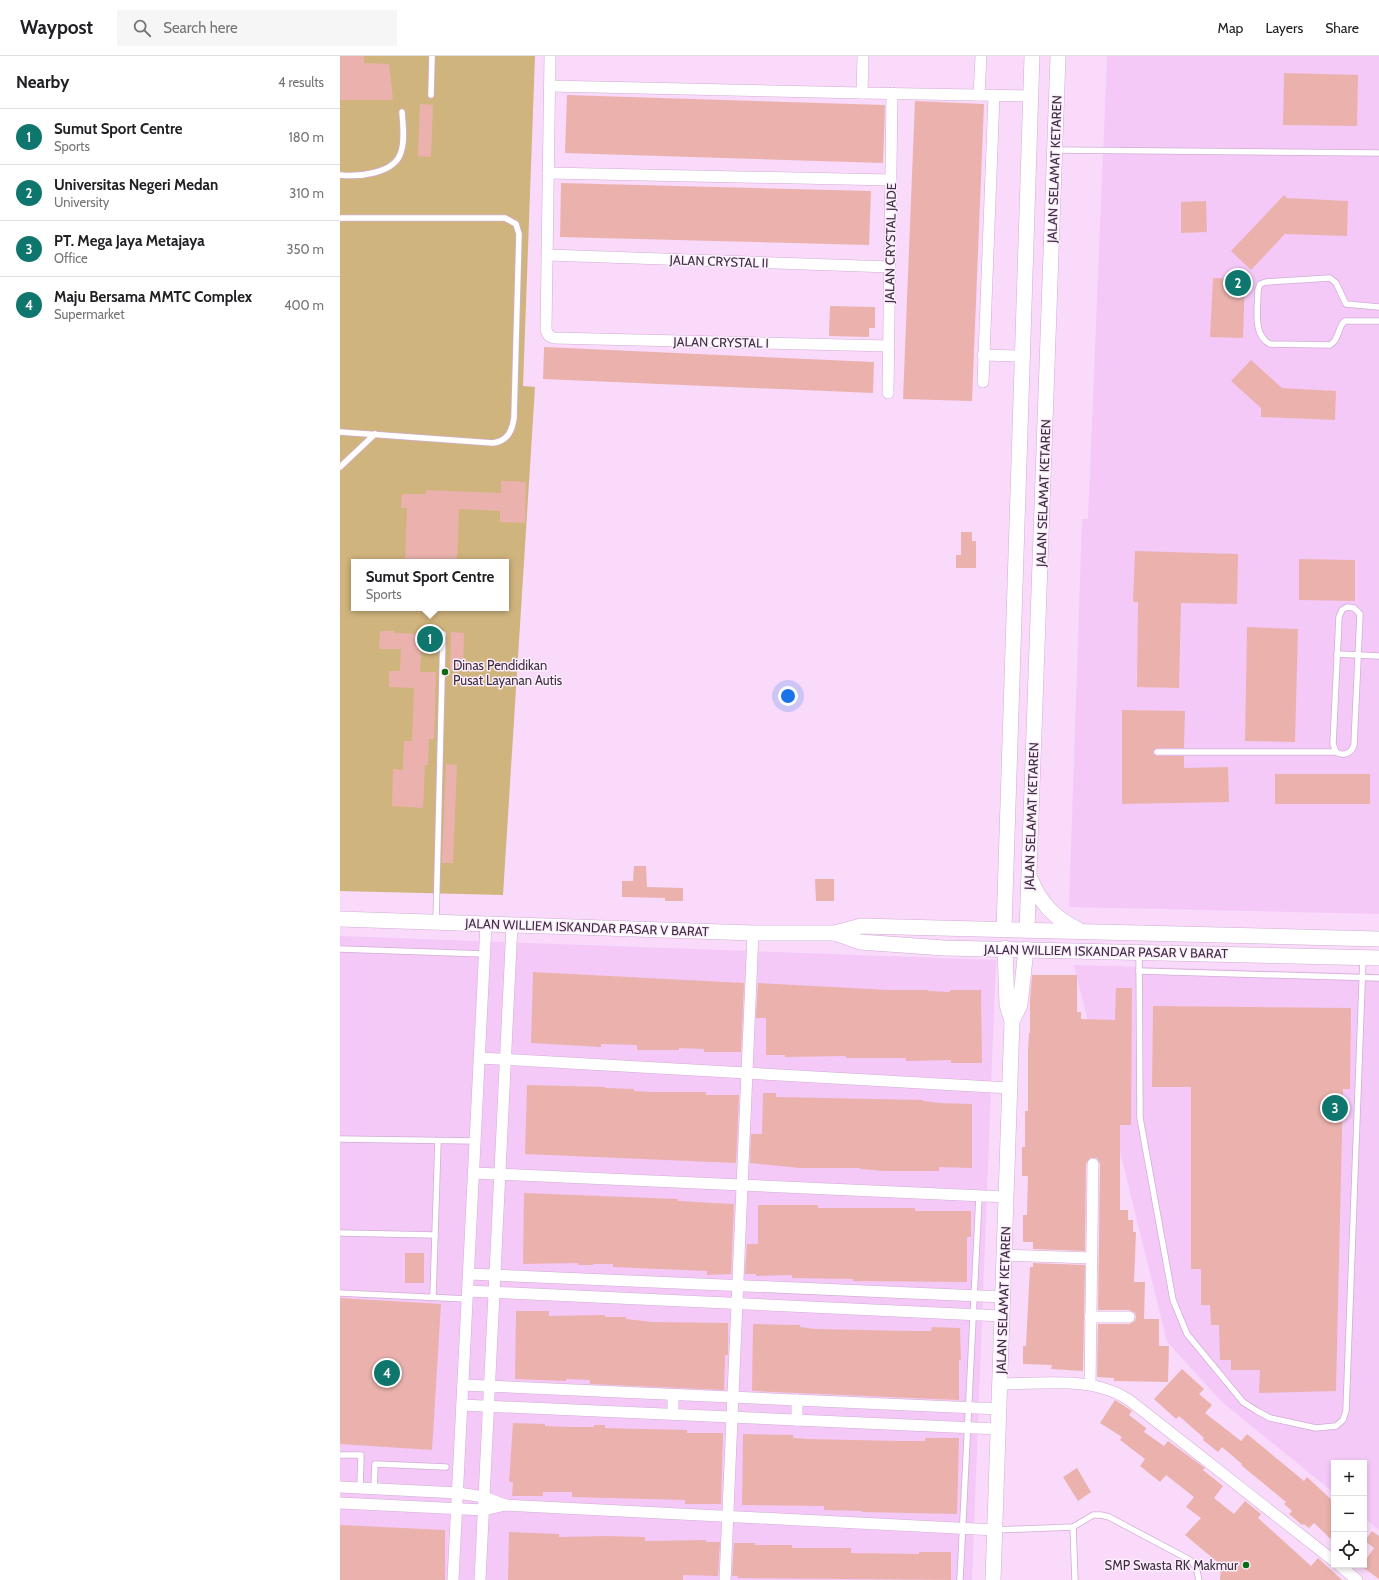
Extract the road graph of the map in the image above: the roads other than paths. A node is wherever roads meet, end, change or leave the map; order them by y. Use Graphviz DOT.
graph roads {
  1 [pos="432,56"];
  2 [pos="550,56"];
  3 [pos="864,56"];
  4 [pos="981,56"];
  5 [pos="1032,56"];
  6 [pos="1058,56"];
  7 [pos="550,86"];
  8 [pos="862,93"];
  9 [pos="892,94"];
  10 [pos="431,95"];
  11 [pos="979,95"];
  12 [pos="994,95"];
  13 [pos="1031,96"];
  14 [pos="402,112"];
  15 [pos="1055,150"];
  16 [pos="1379,153"];
  17 [pos="548,173"];
  18 [pos="340,175"];
  19 [pos="891,180"];
  20 [pos="340,218"];
  21 [pos="548,255"];
  22 [pos="890,266"];
  23 [pos="1025,284"];
  24 [pos="1050,286"];
  25 [pos="1379,307"];
  26 [pos="1379,321"];
  27 [pos="889,346"];
  28 [pos="983,355"];
  29 [pos="1022,356"];
  30 [pos="983,382"];
  31 [pos="888,393"];
  32 [pos="340,432"];
  33 [pos="375,434"];
  34 [pos="340,467"];
  35 [pos="443,634"];
  36 [pos="1337,654"];
  37 [pos="1359,656"];
  38 [pos="1379,656"];
  39 [pos="1012,690"];
  40 [pos="1036,690"];
  41 [pos="1158,752"];
  42 [pos="1336,752"];
  43 [pos="1029,875"];
  44 [pos="340,920"];
  45 [pos="436,923"];
  46 [pos="486,924"];
  47 [pos="512,925"];
  48 [pos="1004,929"];
  49 [pos="1027,929"];
  50 [pos="1082,931"];
  51 [pos="753,933"];
  52 [pos="835,933"];
  53 [pos="1364,938"];
  54 [pos="1379,939"];
  55 [pos="1005,948"];
  56 [pos="340,949"];
  57 [pos="1026,949"];
  58 [pos="1139,952"];
  59 [pos="485,954"];
  60 [pos="1363,957"];
  61 [pos="1379,958"];
  62 [pos="1139,971"];
  63 [pos="1362,977"];
  64 [pos="1379,978"];
  65 [pos="1012,1021"];
  66 [pos="480,1058"];
  67 [pos="506,1060"];
  68 [pos="747,1074"];
  69 [pos="1010,1088"];
  70 [pos="340,1139"];
  71 [pos="438,1141"];
  72 [pos="476,1141"];
  73 [pos="1092,1164"];
  74 [pos="474,1173"];
  75 [pos="500,1174"];
  76 [pos="742,1186"];
  77 [pos="979,1197"];
  78 [pos="1006,1197"];
  79 [pos="340,1233"];
  80 [pos="435,1234"];
  81 [pos="1004,1255"];
  82 [pos="1090,1258"];
  83 [pos="469,1274"];
  84 [pos="495,1275"];
  85 [pos="738,1286"];
  86 [pos="494,1292"];
  87 [pos="340,1293"];
  88 [pos="468,1295"];
  89 [pos="974,1296"];
  90 [pos="433,1297"];
  91 [pos="1003,1297"];
  92 [pos="737,1304"];
  93 [pos="973,1314"];
  94 [pos="1002,1316"];
  95 [pos="1129,1317"];
  96 [pos="1090,1318"];
  97 [pos="1000,1384"];
  98 [pos="1090,1384"];
  99 [pos="463,1385"];
  100 [pos="490,1386"];
  101 [pos="550,1389"];
  102 [pos="599,1391"];
  103 [pos="638,1393"];
  104 [pos="674,1394"];
  105 [pos="733,1397"];
  106 [pos="798,1400"];
  107 [pos="834,1402"];
  108 [pos="874,1404"];
  109 [pos="462,1405"];
  110 [pos="489,1406"];
  111 [pos="920,1406"];
  112 [pos="969,1408"];
  113 [pos="549,1409"];
  114 [pos="999,1409"];
  115 [pos="598,1411"];
  116 [pos="637,1413"];
  117 [pos="673,1414"];
  118 [pos="732,1417"];
  119 [pos="797,1420"];
  120 [pos="834,1422"];
  121 [pos="873,1423"];
  122 [pos="919,1426"];
  123 [pos="968,1428"];
  124 [pos="998,1429"];
  125 [pos="340,1455"];
  126 [pos="446,1467"];
  127 [pos="340,1487"];
  128 [pos="360,1488"];
  129 [pos="374,1489"];
  130 [pos="458,1493"];
  131 [pos="484,1497"];
  132 [pos="340,1503"];
  133 [pos="506,1505"];
  134 [pos="457,1509"];
  135 [pos="484,1510"];
  136 [pos="728,1516"];
  137 [pos="1073,1527"];
  138 [pos="963,1529"];
  139 [pos="994,1530"];
  140 [pos="1331,1559"];
  141 [pos="1342,1568"];
  142 [pos="453,1580"];
  143 [pos="480,1580"];
  144 [pos="725,1580"];
  145 [pos="960,1580"];
  146 [pos="993,1580"];
  147 [pos="1075,1580"];
  148 [pos="1199,1580"];
  149 [pos="1358,1580"];
  1 -- 10 [label="lane"];
  2 -- 7 [label="street"];
  3 -- 8 [label="street"];
  4 -- 11 [label="street"];
  5 -- 13 [label="street, JALAN SELAMAT KETAREN"];
  6 -- 15 [label="street, JALAN SELAMAT KETAREN"];
  7 -- 8 [label="street"];
  7 -- 17 [label="street"];
  8 -- 9 [label="street"];
  9 -- 11 [label="street"];
  9 -- 19 [label="street, JALAN CRYSTAL JADE"];
  11 -- 12 [label="street"];
  12 -- 13 [label="street"];
  12 -- 28 [label="street"];
  13 -- 23 [label="street, JALAN SELAMAT KETAREN"];
  14 -- 18 [label="lane"];
  15 -- 16 [label="lane"];
  15 -- 24 [label="street, JALAN SELAMAT KETAREN"];
  17 -- 19 [label="street"];
  17 -- 21 [label="street"];
  19 -- 22 [label="street, JALAN CRYSTAL JADE"];
  20 -- 33 [label="lane"];
  21 -- 22 [label="street, JALAN CRYSTAL II"];
  21 -- 27 [label="street, JALAN CRYSTAL I"];
  22 -- 27 [label="street, JALAN CRYSTAL JADE"];
  23 -- 24 [label="street"];
  23 -- 29 [label="street, JALAN SELAMAT KETAREN"];
  24 -- 40 [label="street, JALAN SELAMAT KETAREN"];
  25 -- 26 [label="lane"];
  27 -- 31 [label="street, JALAN CRYSTAL JADE"];
  28 -- 29 [label="street"];
  28 -- 30 [label="street"];
  29 -- 39 [label="street, JALAN SELAMAT KETAREN"];
  32 -- 33 [label="lane"];
  33 -- 34 [label="lane"];
  35 -- 45 [label="lane"];
  36 -- 37 [label="lane"];
  36 -- 37 [label="lane"];
  36 -- 42 [label="lane"];
  37 -- 38 [label="lane"];
  37 -- 42 [label="lane"];
  39 -- 40 [label="street"];
  39 -- 48 [label="street, JALAN SELAMAT KETAREN"];
  40 -- 43 [label="street, JALAN SELAMAT KETAREN"];
  41 -- 42 [label="lane"];
  43 -- 49 [label="street, JALAN SELAMAT KETAREN"];
  43 -- 50 [label="street"];
  44 -- 45 [label="street, JALAN WILLIEM ISKANDAR PASAR V BARAT"];
  45 -- 46 [label="street, JALAN WILLIEM ISKANDAR PASAR V BARAT"];
  46 -- 47 [label="street, JALAN WILLIEM ISKANDAR PASAR V BARAT"];
  46 -- 59 [label="street"];
  47 -- 51 [label="street, JALAN WILLIEM ISKANDAR PASAR V BARAT"];
  47 -- 67 [label="street"];
  48 -- 49 [label="street, JALAN WILLIEM ISKANDAR PASAR V BARAT"];
  48 -- 52 [label="street, JALAN WILLIEM ISKANDAR PASAR V BARAT"];
  49 -- 50 [label="street, JALAN WILLIEM ISKANDAR PASAR V BARAT"];
  50 -- 53 [label="street, JALAN WILLIEM ISKANDAR PASAR V BARAT"];
  51 -- 52 [label="street, JALAN WILLIEM ISKANDAR PASAR V BARAT"];
  51 -- 68 [label="street"];
  52 -- 55 [label="street, JALAN WILLIEM ISKANDAR PASAR V BARAT"];
  53 -- 54 [label="street, JALAN WILLIEM ISKANDAR PASAR V BARAT"];
  53 -- 60 [label="street"];
  55 -- 57 [label="street, JALAN WILLIEM ISKANDAR PASAR V BARAT"];
  55 -- 65 [label="street, JALAN SELAMAT KETAREN"];
  56 -- 59 [label="lane"];
  57 -- 58 [label="street, JALAN WILLIEM ISKANDAR PASAR V BARAT"];
  57 -- 65 [label="street, JALAN SELAMAT KETAREN"];
  58 -- 60 [label="street, JALAN WILLIEM ISKANDAR PASAR V BARAT"];
  58 -- 62 [label="lane"];
  59 -- 66 [label="street"];
  60 -- 61 [label="street, JALAN WILLIEM ISKANDAR PASAR V BARAT"];
  60 -- 63 [label="lane"];
  62 -- 63 [label="lane"];
  62 -- 63 [label="lane"];
  63 -- 64 [label="lane"];
  65 -- 69 [label="street, JALAN SELAMAT KETAREN"];
  66 -- 67 [label="street"];
  66 -- 72 [label="street"];
  67 -- 68 [label="street"];
  67 -- 75 [label="street"];
  68 -- 69 [label="street"];
  68 -- 76 [label="street"];
  69 -- 78 [label="street, JALAN SELAMAT KETAREN"];
  70 -- 71 [label="lane"];
  71 -- 72 [label="lane"];
  71 -- 80 [label="lane"];
  72 -- 74 [label="street"];
  73 -- 82 [label="street"];
  74 -- 75 [label="street"];
  74 -- 83 [label="street"];
  75 -- 76 [label="street"];
  75 -- 84 [label="street"];
  76 -- 77 [label="street"];
  76 -- 85 [label="street"];
  77 -- 78 [label="street"];
  77 -- 89 [label="lane"];
  78 -- 81 [label="street, JALAN SELAMAT KETAREN"];
  79 -- 80 [label="lane"];
  80 -- 90 [label="lane"];
  81 -- 82 [label="street"];
  81 -- 91 [label="street, JALAN SELAMAT KETAREN"];
  82 -- 96 [label="street"];
  83 -- 84 [label="street"];
  83 -- 88 [label="street"];
  84 -- 85 [label="street"];
  84 -- 86 [label="street"];
  85 -- 89 [label="street"];
  85 -- 92 [label="street"];
  86 -- 88 [label="street"];
  86 -- 92 [label="street"];
  86 -- 100 [label="street"];
  87 -- 90 [label="lane"];
  88 -- 90 [label="lane"];
  88 -- 99 [label="street"];
  89 -- 91 [label="street"];
  89 -- 93 [label="lane"];
  91 -- 94 [label="street, JALAN SELAMAT KETAREN"];
  92 -- 93 [label="street"];
  92 -- 105 [label="street"];
  93 -- 94 [label="street"];
  93 -- 112 [label="lane"];
  94 -- 97 [label="street, JALAN SELAMAT KETAREN"];
  95 -- 96 [label="street"];
  96 -- 98 [label="street"];
  97 -- 98 [label="street"];
  97 -- 114 [label="street, JALAN SELAMAT KETAREN"];
  98 -- 140 [label="street"];
  99 -- 100 [label="street"];
  99 -- 109 [label="street"];
  100 -- 101 [label="street"];
  100 -- 110 [label="street"];
  101 -- 102 [label="street"];
  101 -- 113 [label="street"];
  102 -- 103 [label="street"];
  102 -- 115 [label="street"];
  103 -- 104 [label="street"];
  103 -- 116 [label="street"];
  104 -- 105 [label="street"];
  104 -- 117 [label="street"];
  105 -- 106 [label="street"];
  105 -- 118 [label="street"];
  106 -- 107 [label="street"];
  106 -- 119 [label="street"];
  107 -- 108 [label="street"];
  107 -- 120 [label="street"];
  108 -- 111 [label="street"];
  108 -- 121 [label="street"];
  109 -- 110 [label="street"];
  109 -- 130 [label="street"];
  110 -- 113 [label="street"];
  110 -- 131 [label="street"];
  111 -- 112 [label="street"];
  111 -- 122 [label="street"];
  112 -- 114 [label="street"];
  112 -- 123 [label="lane"];
  113 -- 115 [label="street"];
  114 -- 124 [label="street, JALAN SELAMAT KETAREN"];
  115 -- 116 [label="street"];
  116 -- 117 [label="street"];
  117 -- 118 [label="street"];
  118 -- 119 [label="street"];
  118 -- 136 [label="street"];
  119 -- 120 [label="street"];
  120 -- 121 [label="street"];
  121 -- 122 [label="street"];
  122 -- 123 [label="street"];
  123 -- 124 [label="street"];
  123 -- 138 [label="lane"];
  124 -- 139 [label="street, JALAN SELAMAT KETAREN"];
  125 -- 128 [label="lane"];
  126 -- 129 [label="lane"];
  127 -- 128 [label="street"];
  128 -- 129 [label="street"];
  129 -- 130 [label="street"];
  130 -- 131 [label="street"];
  130 -- 134 [label="street"];
  131 -- 133 [label="street"];
  131 -- 135 [label="street"];
  132 -- 134 [label="street"];
  133 -- 135 [label="street"];
  133 -- 136 [label="street"];
  134 -- 135 [label="street"];
  134 -- 142 [label="street"];
  135 -- 143 [label="street"];
  136 -- 138 [label="street"];
  136 -- 144 [label="street"];
  137 -- 139 [label="lane"];
  137 -- 147 [label="lane"];
  137 -- 148 [label="lane"];
  138 -- 139 [label="street"];
  138 -- 145 [label="lane"];
  139 -- 146 [label="street, JALAN SELAMAT KETAREN"];
  141 -- 149 [label="street"];
}
